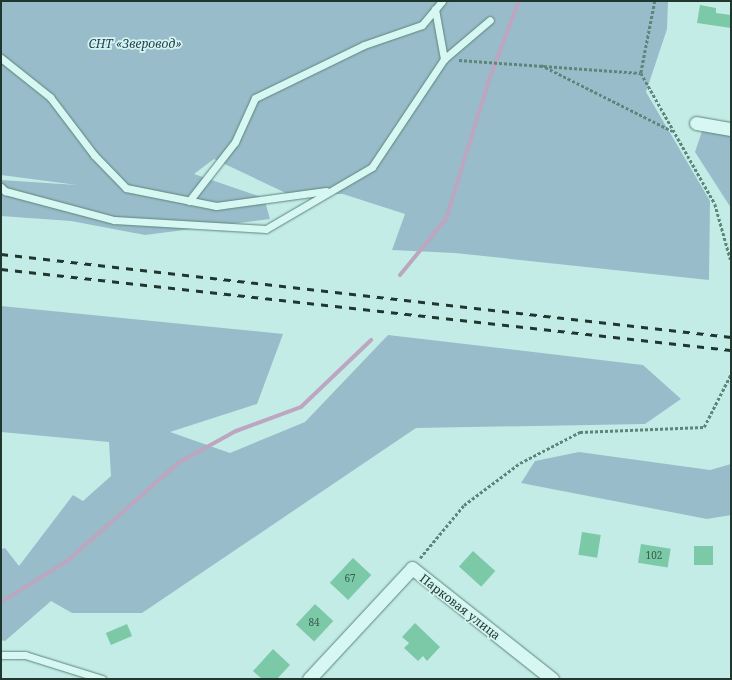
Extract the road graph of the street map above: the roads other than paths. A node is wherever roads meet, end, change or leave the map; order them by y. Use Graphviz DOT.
graph roads {
  1 [pos="442,1"];
  2 [pos="435,9"];
  3 [pos="490,20"];
  4 [pos="1,58"];
  5 [pos="444,59"];
  6 [pos="696,123"];
  7 [pos="731,129"];
  8 [pos="1,187"];
  9 [pos="332,190"];
  10 [pos="190,200"];
  11 [pos="1,655"];
  12 [pos="102,679"];
  13 [pos="309,679"];
  14 [pos="552,679"];
  1 -- 2 [label="lane"];
  2 -- 5 [label="lane"];
  2 -- 10 [label="lane"];
  3 -- 5 [label="lane"];
  4 -- 10 [label="lane"];
  5 -- 9 [label="lane"];
  6 -- 7 [label="street"];
  8 -- 9 [label="lane"];
  9 -- 10 [label="lane"];
  11 -- 12 [label="lane"];
  13 -- 14 [label="street, Парковая улица"];
}
